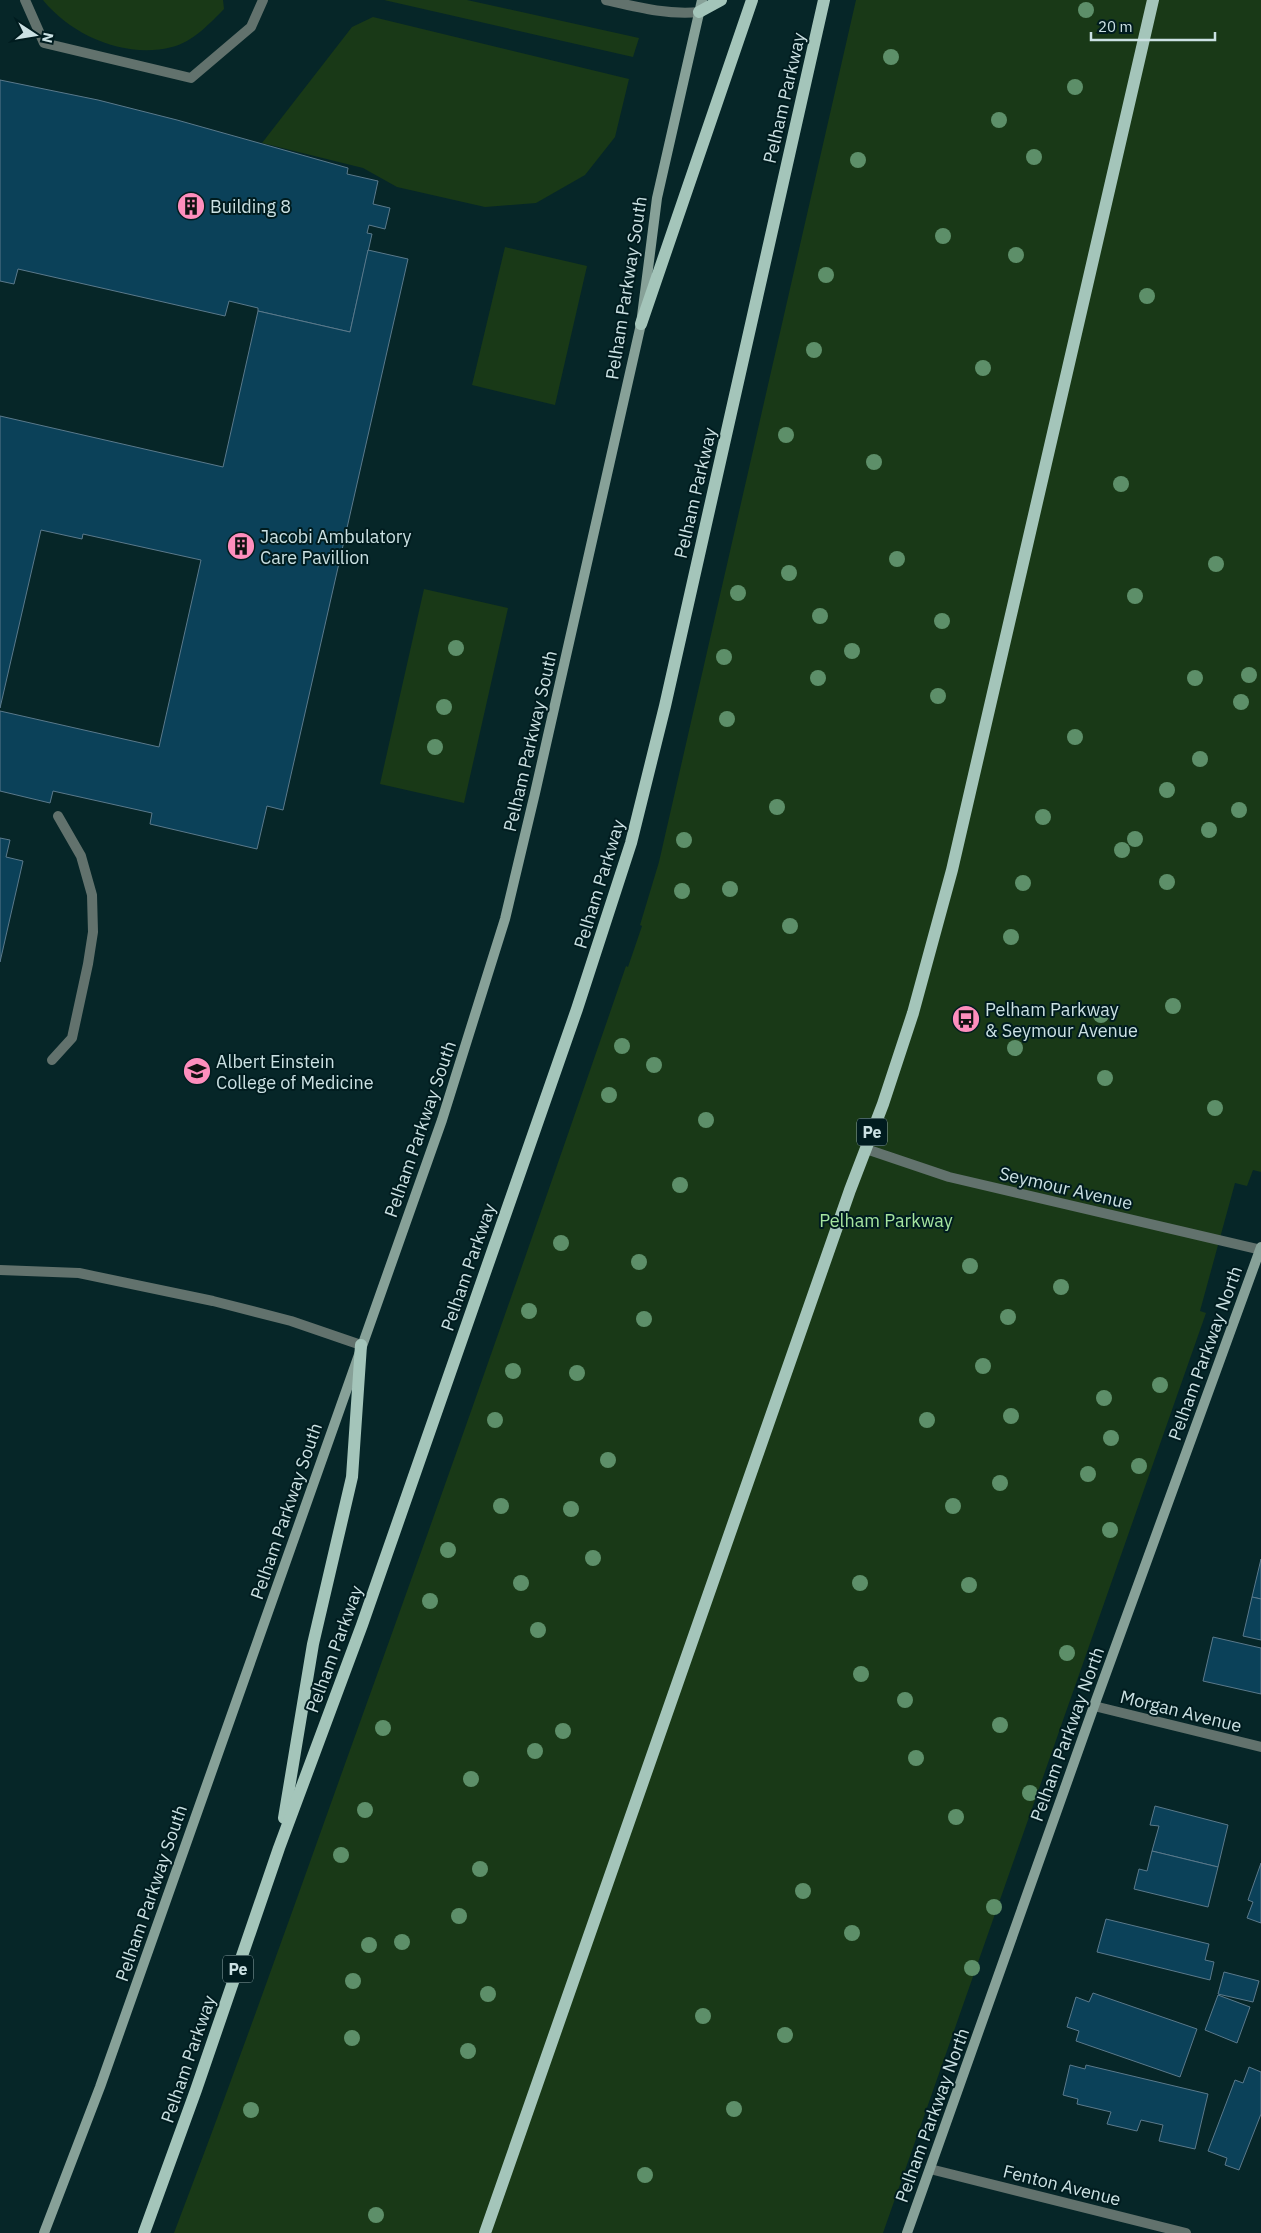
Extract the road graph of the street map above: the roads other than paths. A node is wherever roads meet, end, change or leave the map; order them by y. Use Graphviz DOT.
graph roads {
  1 [pos="25,0"];
  2 [pos="263,0"];
  3 [pos="606,0"];
  4 [pos="722,0"];
  5 [pos="752,0"];
  6 [pos="824,0"];
  7 [pos="1153,0"];
  8 [pos="700,6"];
  9 [pos="641,324"];
  10 [pos="58,816"];
  11 [pos="52,1060"];
  12 [pos="866,1149"];
  13 [pos="1261,1249"];
  14 [pos="0,1270"];
  15 [pos="362,1346"];
  16 [pos="1094,1706"];
  17 [pos="1261,1747"];
  18 [pos="279,1848"];
  19 [pos="930,2170"];
  20 [pos="44,2233"];
  21 [pos="144,2233"];
  22 [pos="485,2233"];
  23 [pos="907,2233"];
  24 [pos="1186,2233"];
  1 -- 2 [label="street"];
  3 -- 8 [label="street"];
  4 -- 8 [label="main road"];
  5 -- 9 [label="main road"];
  6 -- 18 [label="main road, Pelham Parkway / Pe"];
  7 -- 12 [label="main road, Pe"];
  8 -- 9 [label="street, Pelham Parkway South"];
  9 -- 15 [label="street, Pelham Parkway South"];
  10 -- 11 [label="street"];
  12 -- 13 [label="street, Seymour Avenue"];
  12 -- 22 [label="main road, Pe"];
  13 -- 16 [label="street, Pelham Parkway North"];
  14 -- 15 [label="street"];
  15 -- 18 [label="main road"];
  15 -- 20 [label="street, Pelham Parkway South"];
  16 -- 17 [label="street, Morgan Avenue"];
  16 -- 19 [label="street, Pelham Parkway North"];
  18 -- 21 [label="main road, Pelham Parkway / Pe"];
  19 -- 23 [label="street, Pelham Parkway North"];
  19 -- 24 [label="street, Fenton Avenue"];
}
